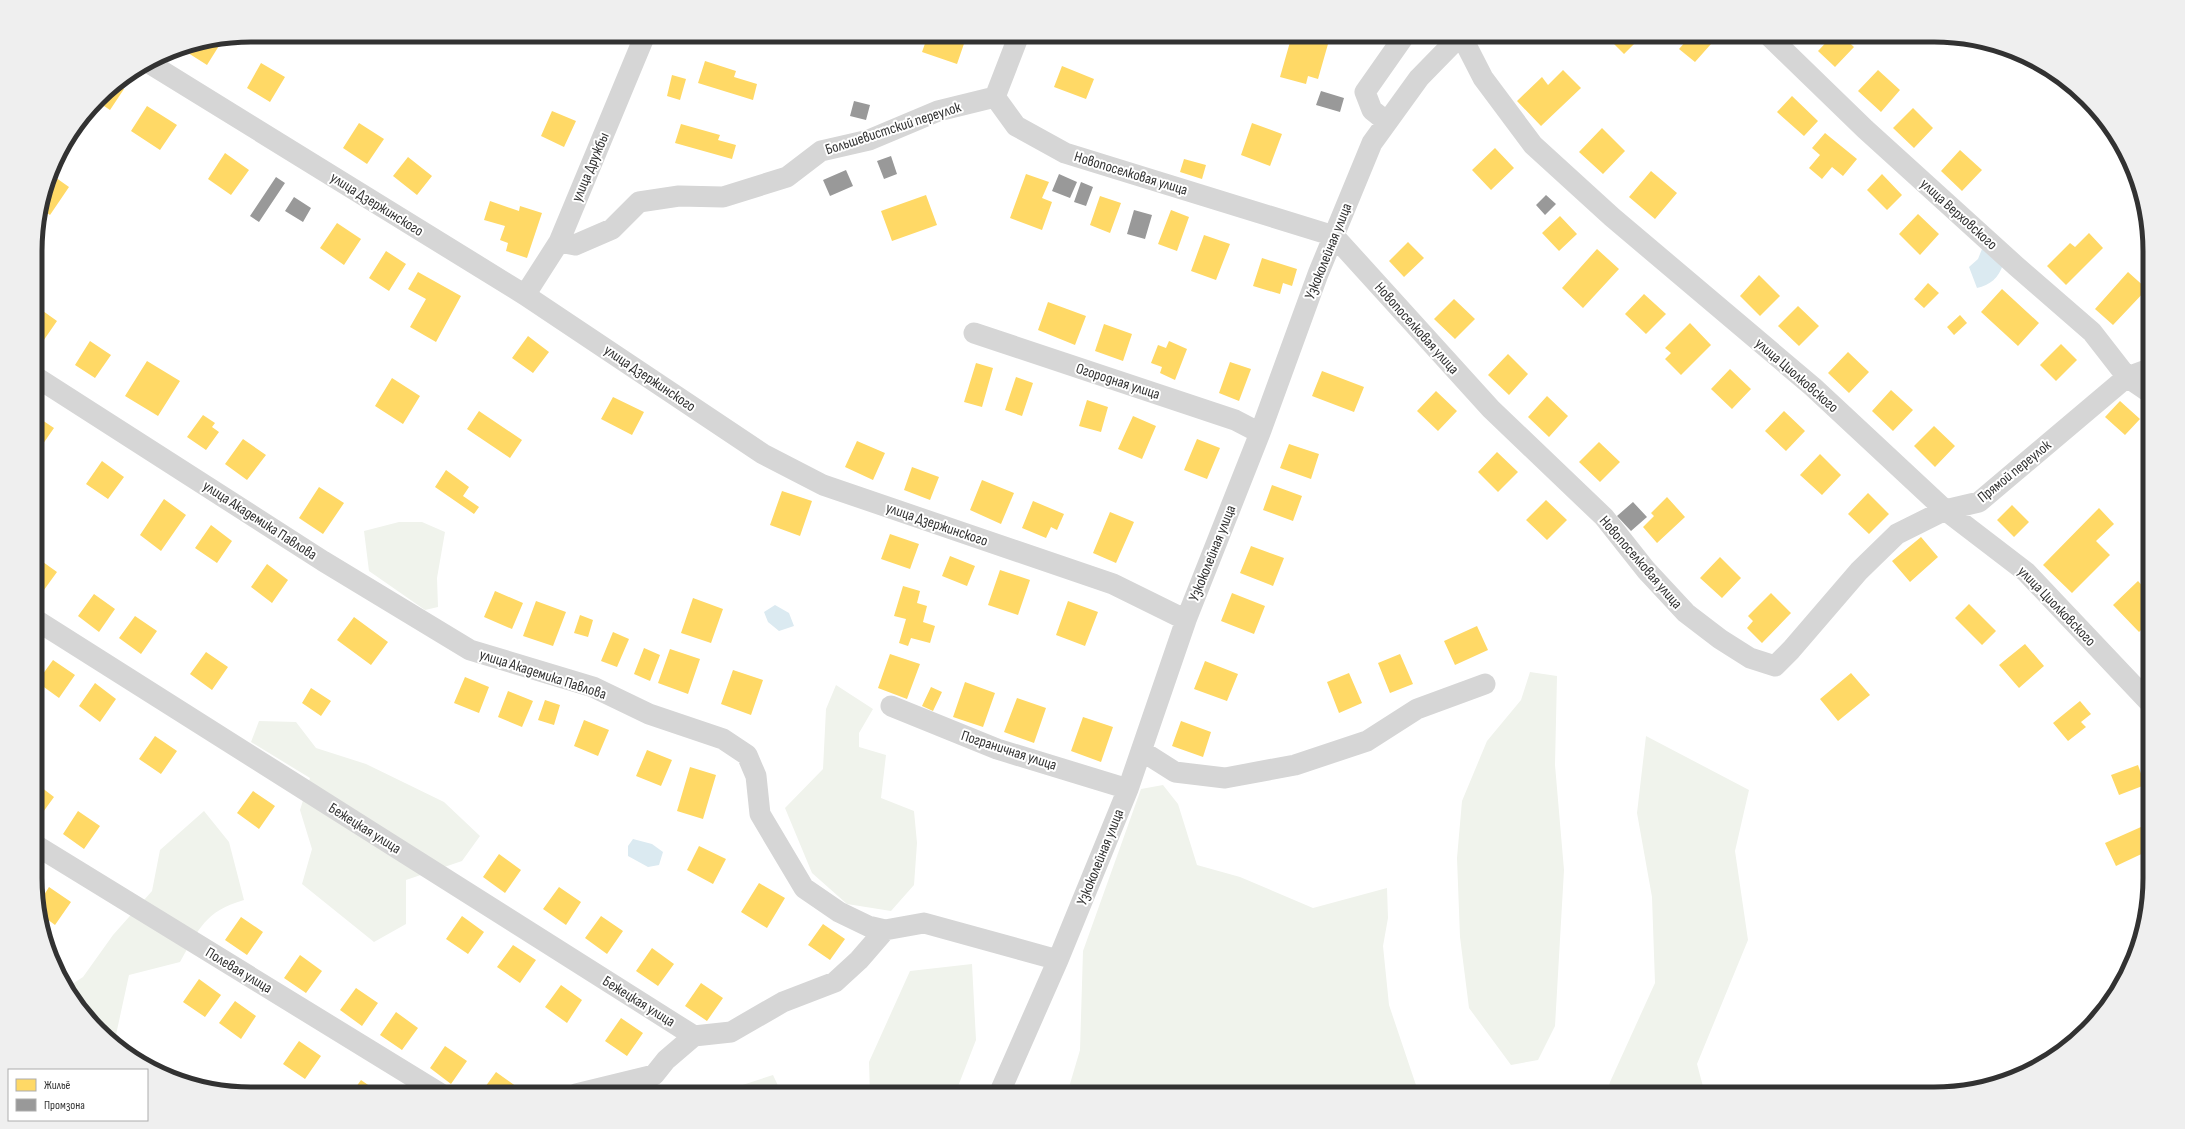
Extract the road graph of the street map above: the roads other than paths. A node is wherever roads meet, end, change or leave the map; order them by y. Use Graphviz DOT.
graph roads {
  1 [pos="642,42"];
  2 [pos="1016,42"];
  3 [pos="1401,42"];
  4 [pos="1454,42"];
  5 [pos="1465,42"];
  6 [pos="1775,42"];
  7 [pos="154,66"];
  8 [pos="995,97"];
  9 [pos="1387,122"];
  10 [pos="1334,236"];
  11 [pos="558,242"];
  12 [pos="525,295"];
  13 [pos="974,333"];
  14 [pos="2143,371"];
  15 [pos="2127,377"];
  16 [pos="42,381"];
  17 [pos="2143,388"];
  18 [pos="1260,433"];
  19 [pos="1945,510"];
  20 [pos="1186,620"];
  21 [pos="42,624"];
  22 [pos="1775,666"];
  23 [pos="1485,684"];
  24 [pos="2143,696"];
  25 [pos="891,706"];
  26 [pos="1142,751"];
  27 [pos="1128,789"];
  28 [pos="42,849"];
  29 [pos="885,930"];
  30 [pos="1058,960"];
  31 [pos="694,1036"];
  32 [pos="430,1087"];
  33 [pos="605,1087"];
  34 [pos="1002,1087"];
  1 -- 11 [label="street, улица Дружбы"];
  2 -- 8 [label="street"];
  3 -- 9 [label="street"];
  4 -- 9 [label="street, Узкоколейная улица"];
  5 -- 19 [label="street, улица Циолковского"];
  6 -- 15 [label="street, улица Верховского"];
  7 -- 12 [label="street, улица Дзержинского"];
  8 -- 10 [label="street, Новопоселковая улица"];
  8 -- 11 [label="street, Большевистский переулок"];
  9 -- 10 [label="street, Узкоколейная улица"];
  10 -- 18 [label="street, Узкоколейная улица"];
  10 -- 22 [label="street, Новопоселковая улица"];
  11 -- 12 [label="street, улица Дружбы"];
  12 -- 20 [label="street, улица Дзержинского"];
  13 -- 18 [label="street, Огородная улица"];
  14 -- 15 [label="street, Прямой переулок"];
  15 -- 17 [label="street, улица Верховского"];
  15 -- 19 [label="street, Прямой переулок"];
  16 -- 29 [label="street, улица Академика Павлова"];
  18 -- 20 [label="street, Узкоколейная улица"];
  19 -- 22 [label="street, Прямой переулок"];
  19 -- 24 [label="street, улица Циолковского"];
  20 -- 26 [label="street, Узкоколейная улица"];
  21 -- 31 [label="street, Бежецкая улица"];
  23 -- 26 [label="street"];
  25 -- 27 [label="street, Пограничная улица"];
  26 -- 27 [label="street, Узкоколейная улица"];
  27 -- 30 [label="street, Узкоколейная улица"];
  28 -- 32 [label="street, Полевая улица"];
  29 -- 30 [label="street, улица Академика Павлова"];
  29 -- 31 [label="street"];
  30 -- 34 [label="street, Узкоколейная улица"];
  31 -- 33 [label="street"];
}
